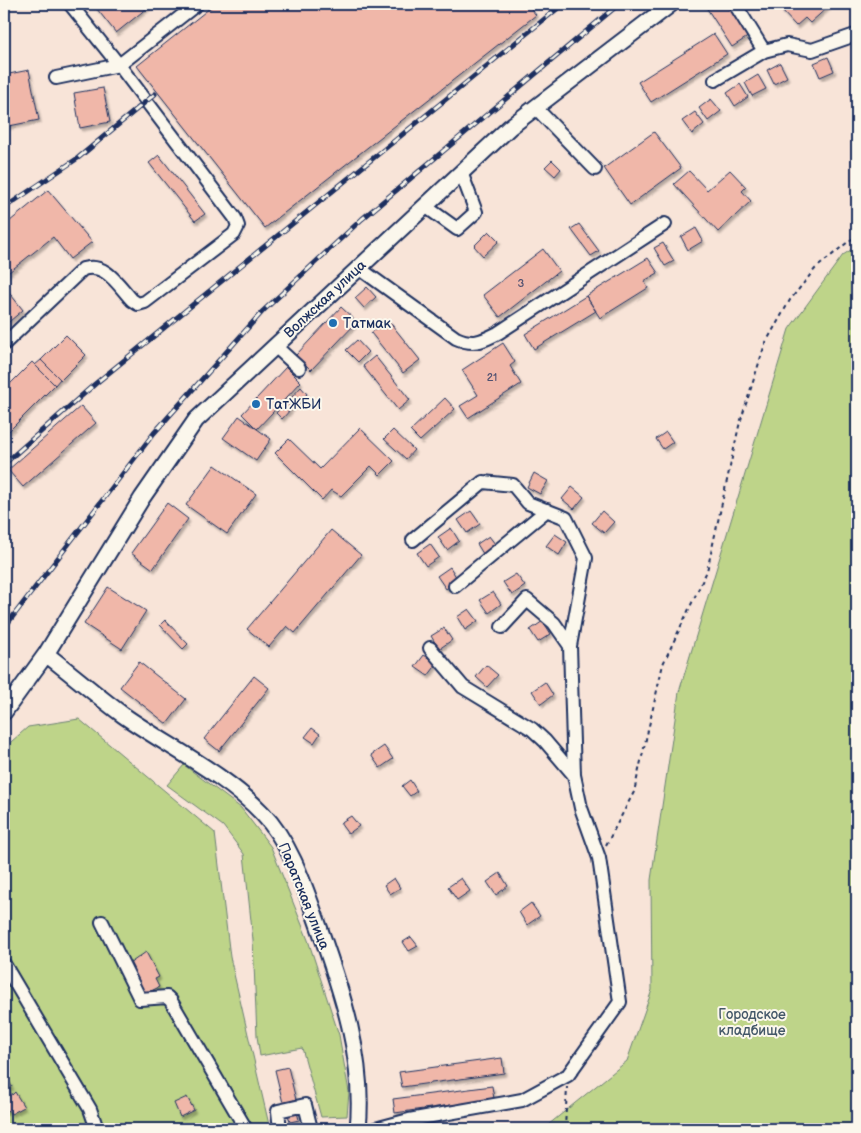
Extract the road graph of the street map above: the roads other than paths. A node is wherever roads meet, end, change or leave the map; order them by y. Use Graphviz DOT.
graph roads {
  1 [pos="70,4"];
  2 [pos="196,4"];
  3 [pos="670,4"];
  4 [pos="737,4"];
  5 [pos="855,35"];
  6 [pos="764,51"];
  7 [pos="119,65"];
  8 [pos="56,78"];
  9 [pos="715,80"];
  10 [pos="535,107"];
  11 [pos="595,169"];
  12 [pos="461,172"];
  13 [pos="425,206"];
  14 [pos="665,224"];
  15 [pos="358,268"];
  16 [pos="4,344"];
  17 [pos="275,346"];
  18 [pos="299,368"];
  19 [pos="547,510"];
  20 [pos="413,540"];
  21 [pos="455,586"];
  22 [pos="502,627"];
  23 [pos="570,646"];
  24 [pos="430,648"];
  25 [pos="46,654"];
  26 [pos="4,712"];
  27 [pos="574,775"];
  28 [pos="102,922"];
  29 [pos="4,964"];
  30 [pos="97,1129"];
  31 [pos="246,1129"];
  32 [pos="280,1129"];
  33 [pos="311,1129"];
  34 [pos="358,1129"];
  35 [pos="375,1129"];
  1 -- 7 [label="street"];
  2 -- 7 [label="street"];
  3 -- 10 [label="main road, Волжская улица"];
  4 -- 6 [label="street"];
  5 -- 6 [label="street"];
  6 -- 9 [label="street"];
  7 -- 8 [label="street"];
  7 -- 16 [label="street"];
  10 -- 11 [label="street"];
  10 -- 12 [label="main road, Волжская улица"];
  12 -- 13 [label="main road, Волжская улица"];
  12 -- 13 [label="street"];
  13 -- 15 [label="main road, Волжская улица"];
  14 -- 15 [label="street"];
  15 -- 17 [label="main road, Волжская улица"];
  17 -- 18 [label="street"];
  17 -- 25 [label="main road, Волжская улица"];
  19 -- 20 [label="street"];
  19 -- 21 [label="street"];
  19 -- 23 [label="street"];
  22 -- 23 [label="street"];
  23 -- 27 [label="street"];
  24 -- 27 [label="street"];
  25 -- 26 [label="main road, Волжская улица"];
  25 -- 34 [label="main road, Паратская улица"];
  27 -- 35 [label="street"];
  28 -- 31 [label="street"];
  29 -- 30 [label="street"];
  32 -- 33 [label="street"];
}
